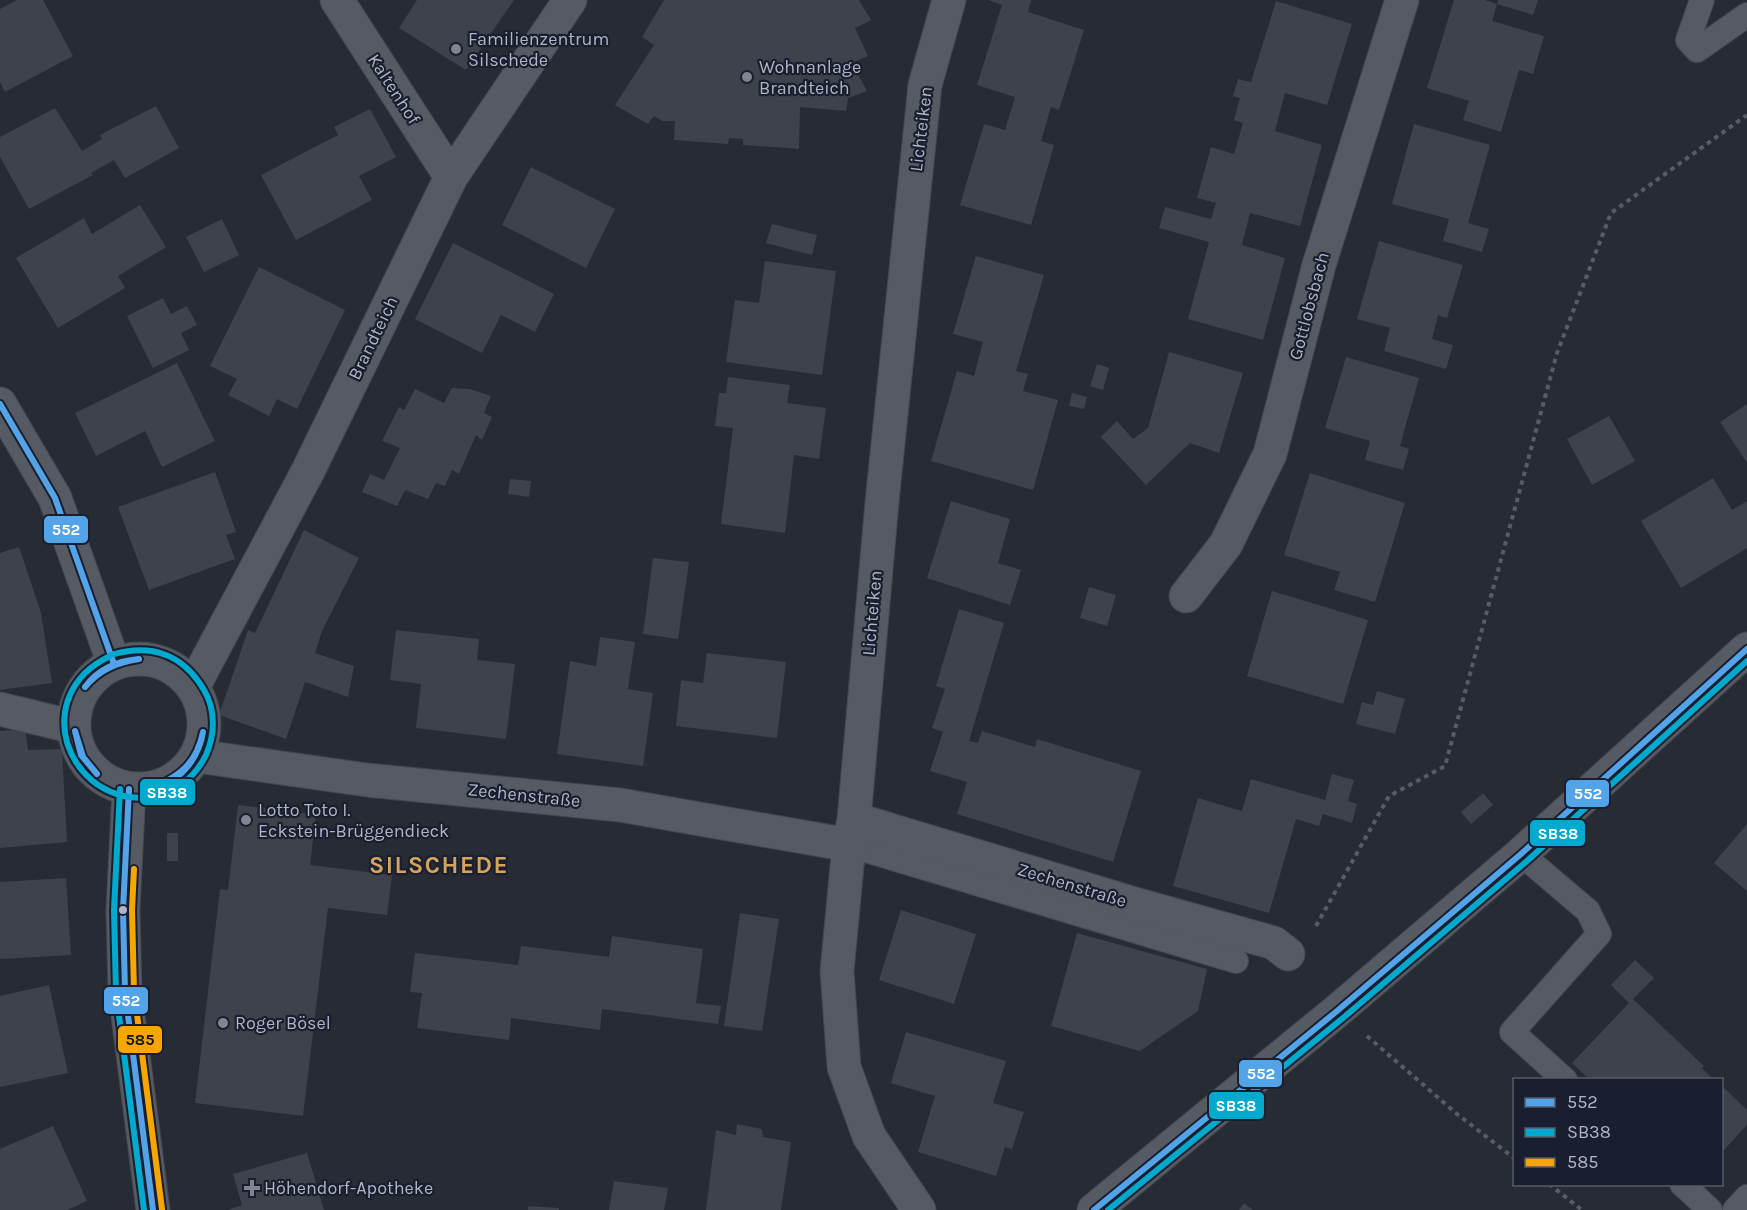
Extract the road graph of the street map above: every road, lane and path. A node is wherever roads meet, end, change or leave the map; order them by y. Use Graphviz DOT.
graph roads {
  1 [pos="337,0"];
  2 [pos="570,0"];
  3 [pos="949,0"];
  4 [pos="1402,0"];
  5 [pos="1702,0"];
  6 [pos="1747,15"];
  7 [pos="1747,115"];
  8 [pos="451,177"];
  9 [pos="0,404"];
  10 [pos="1186,596"];
  11 [pos="1747,649"];
  12 [pos="114,664"];
  13 [pos="193,687"];
  14 [pos="0,709"];
  15 [pos="74,727"];
  16 [pos="197,756"];
  17 [pos="129,789"];
  18 [pos="851,832"];
  19 [pos="1521,854"];
  20 [pos="1288,954"];
  21 [pos="1236,961"];
  22 [pos="1337,1011"];
  23 [pos="1563,1078"];
  24 [pos="1513,1156"];
  25 [pos="1550,1186"];
  26 [pos="1683,1186"];
  27 [pos="1747,1197"];
  28 [pos="153,1210"];
  29 [pos="919,1210"];
  30 [pos="1094,1210"];
  31 [pos="1582,1210"];
  32 [pos="1710,1210"];
  33 [pos="1735,1210"];
  1 -- 8 [label="street, Kaltenhof"];
  2 -- 8 [label="street, Brandteich"];
  3 -- 18 [label="street, Lichteiken"];
  4 -- 10 [label="street, Gottlobsbach"];
  5 -- 6 [label="lane"];
  7 -- 20 [label="path"];
  8 -- 13 [label="street, Brandteich"];
  9 -- 12 [label="street"];
  11 -- 19 [label="street"];
  12 -- 13 [label="street"];
  12 -- 15 [label="street"];
  13 -- 16 [label="street"];
  14 -- 15 [label="street"];
  15 -- 17 [label="street"];
  16 -- 17 [label="street"];
  16 -- 18 [label="street, Zechenstraße"];
  17 -- 28 [label="street"];
  18 -- 20 [label="street, Zechenstraße"];
  18 -- 21 [label="lane"];
  18 -- 29 [label="street, Lichteiken"];
  19 -- 22 [label="street"];
  19 -- 23 [label="lane"];
  22 -- 24 [label="path"];
  22 -- 30 [label="street"];
  25 -- 31 [label="path"];
  26 -- 32 [label="lane"];
  27 -- 33 [label="lane"];
}
